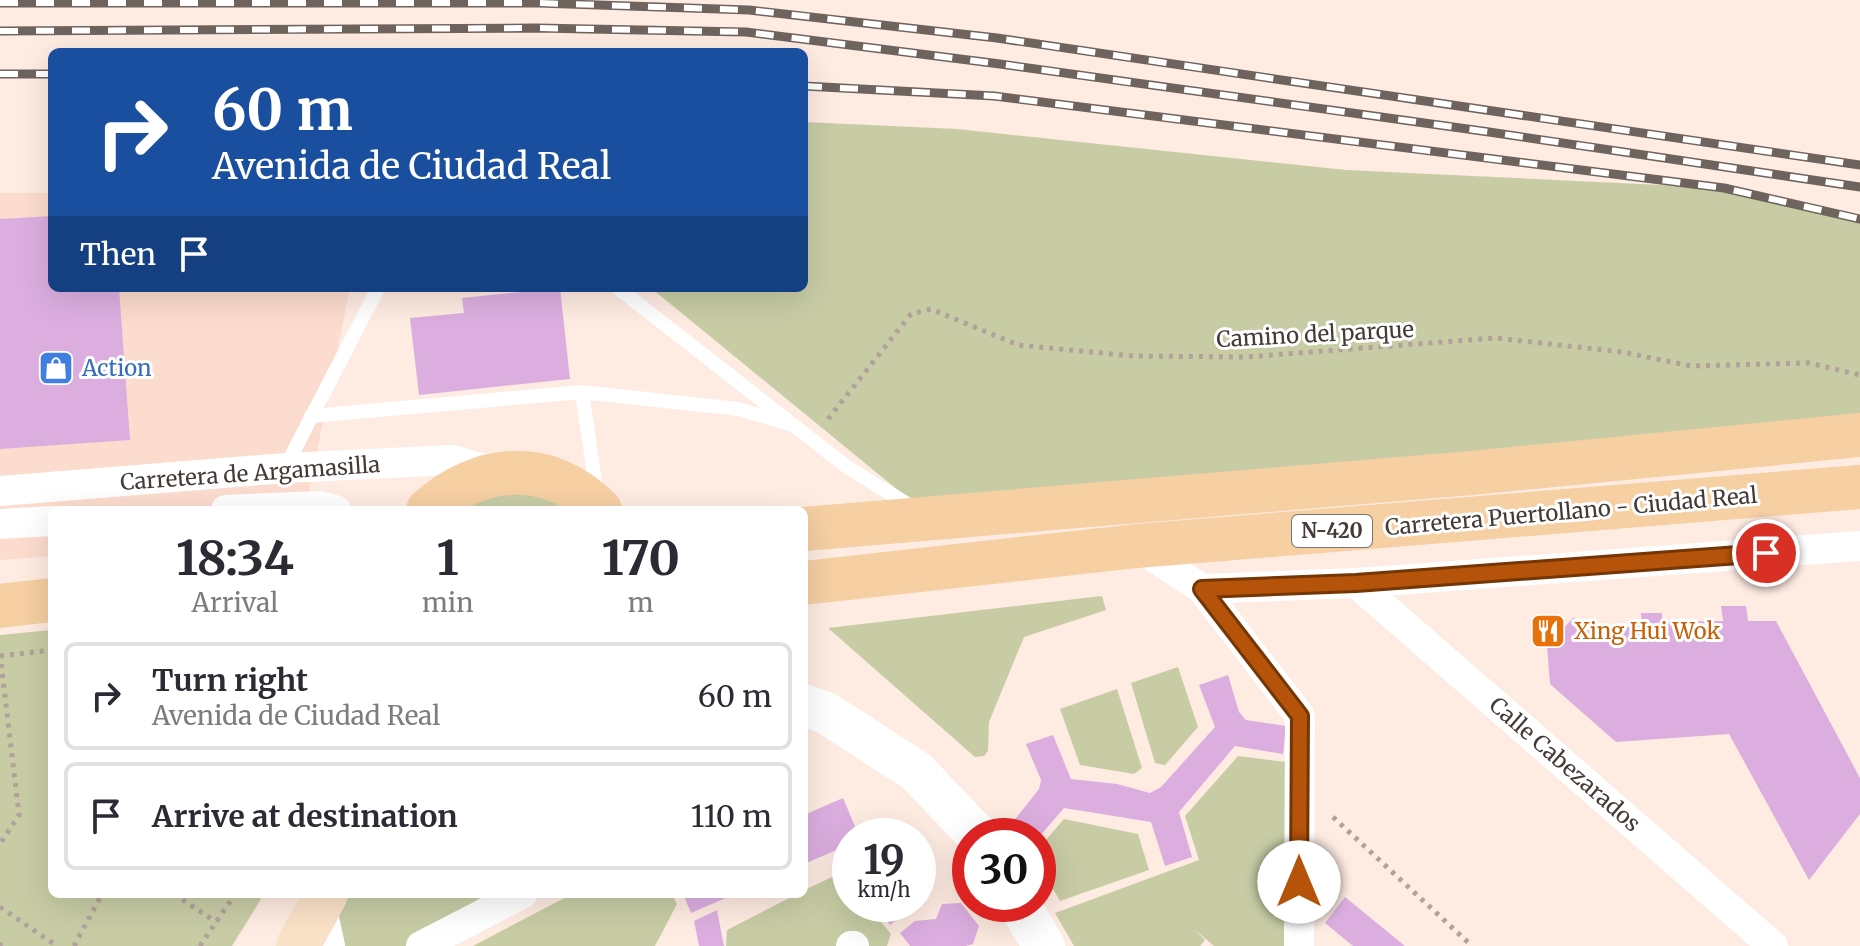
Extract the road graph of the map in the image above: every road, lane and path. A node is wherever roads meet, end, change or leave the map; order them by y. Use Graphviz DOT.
graph roads {
  1 [pos="376,292"];
  2 [pos="623,292"];
  3 [pos="1860,375"];
  4 [pos="582,392"];
  5 [pos="311,416"];
  6 [pos="828,419"];
  7 [pos="793,425"];
  8 [pos="1860,435"];
  9 [pos="285,468"];
  10 [pos="499,473"];
  11 [pos="1860,487"];
  12 [pos="0,491"];
  13 [pos="432,506"];
  14 [pos="596,506"];
  15 [pos="600,506"];
  16 [pos="932,518"];
  17 [pos="48,521"];
  18 [pos="0,524"];
  19 [pos="808,529"];
  20 [pos="1137,546"];
  21 [pos="1860,546"];
  22 [pos="808,583"];
  23 [pos="1356,583"];
  24 [pos="1202,589"];
  25 [pos="48,600"];
  26 [pos="0,606"];
  27 [pos="48,650"];
  28 [pos="0,655"];
  29 [pos="808,706"];
  30 [pos="1300,787"];
  31 [pos="961,818"];
  32 [pos="0,844"];
  33 [pos="100,898"];
  34 [pos="180,898"];
  35 [pos="232,898"];
  36 [pos="514,898"];
  37 [pos="324,899"];
  38 [pos="0,907"];
  39 [pos="216,922"];
  40 [pos="1030,922"];
  41 [pos="57,946"];
  42 [pos="74,946"];
  43 [pos="200,946"];
  44 [pos="298,946"];
  45 [pos="330,946"];
  46 [pos="421,946"];
  47 [pos="1044,946"];
  48 [pos="1299,946"];
  49 [pos="1472,946"];
  50 [pos="1773,946"];
  1 -- 5 [label="lane"];
  2 -- 7 [label="lane"];
  3 -- 6 [label="path, Camino del parque"];
  4 -- 5 [label="lane"];
  4 -- 7 [label="lane"];
  4 -- 15 [label="lane"];
  5 -- 9 [label="lane"];
  7 -- 16 [label="lane"];
  8 -- 16 [label="highway, N-420"];
  9 -- 10 [label="street, Carretera de Argamasilla"];
  9 -- 12 [label="street, Carretera de Argamasilla"];
  10 -- 13 [label="highway"];
  10 -- 14 [label="highway"];
  11 -- 20 [label="highway, Carretera Puertollano - Ciudad Real / N-420"];
  16 -- 19 [label="highway, N-420"];
  17 -- 18 [label="street"];
  20 -- 22 [label="highway, Carretera Puertollano - Ciudad Real / N-420"];
  20 -- 24 [label="street"];
  21 -- 23 [label="street"];
  23 -- 24 [label="street"];
  23 -- 50 [label="street, Calle Cabezarados"];
  24 -- 30 [label="street"];
  25 -- 26 [label="highway"];
  27 -- 28 [label="path"];
  28 -- 32 [label="path"];
  29 -- 31 [label="main road"];
  30 -- 48 [label="street"];
  30 -- 49 [label="path"];
  33 -- 42 [label="path"];
  34 -- 39 [label="path"];
  35 -- 39 [label="path"];
  36 -- 46 [label="street"];
  37 -- 44 [label="main road"];
  37 -- 45 [label="street"];
  38 -- 41 [label="path"];
  39 -- 43 [label="path"];
  40 -- 47 [label="main road"];
}
